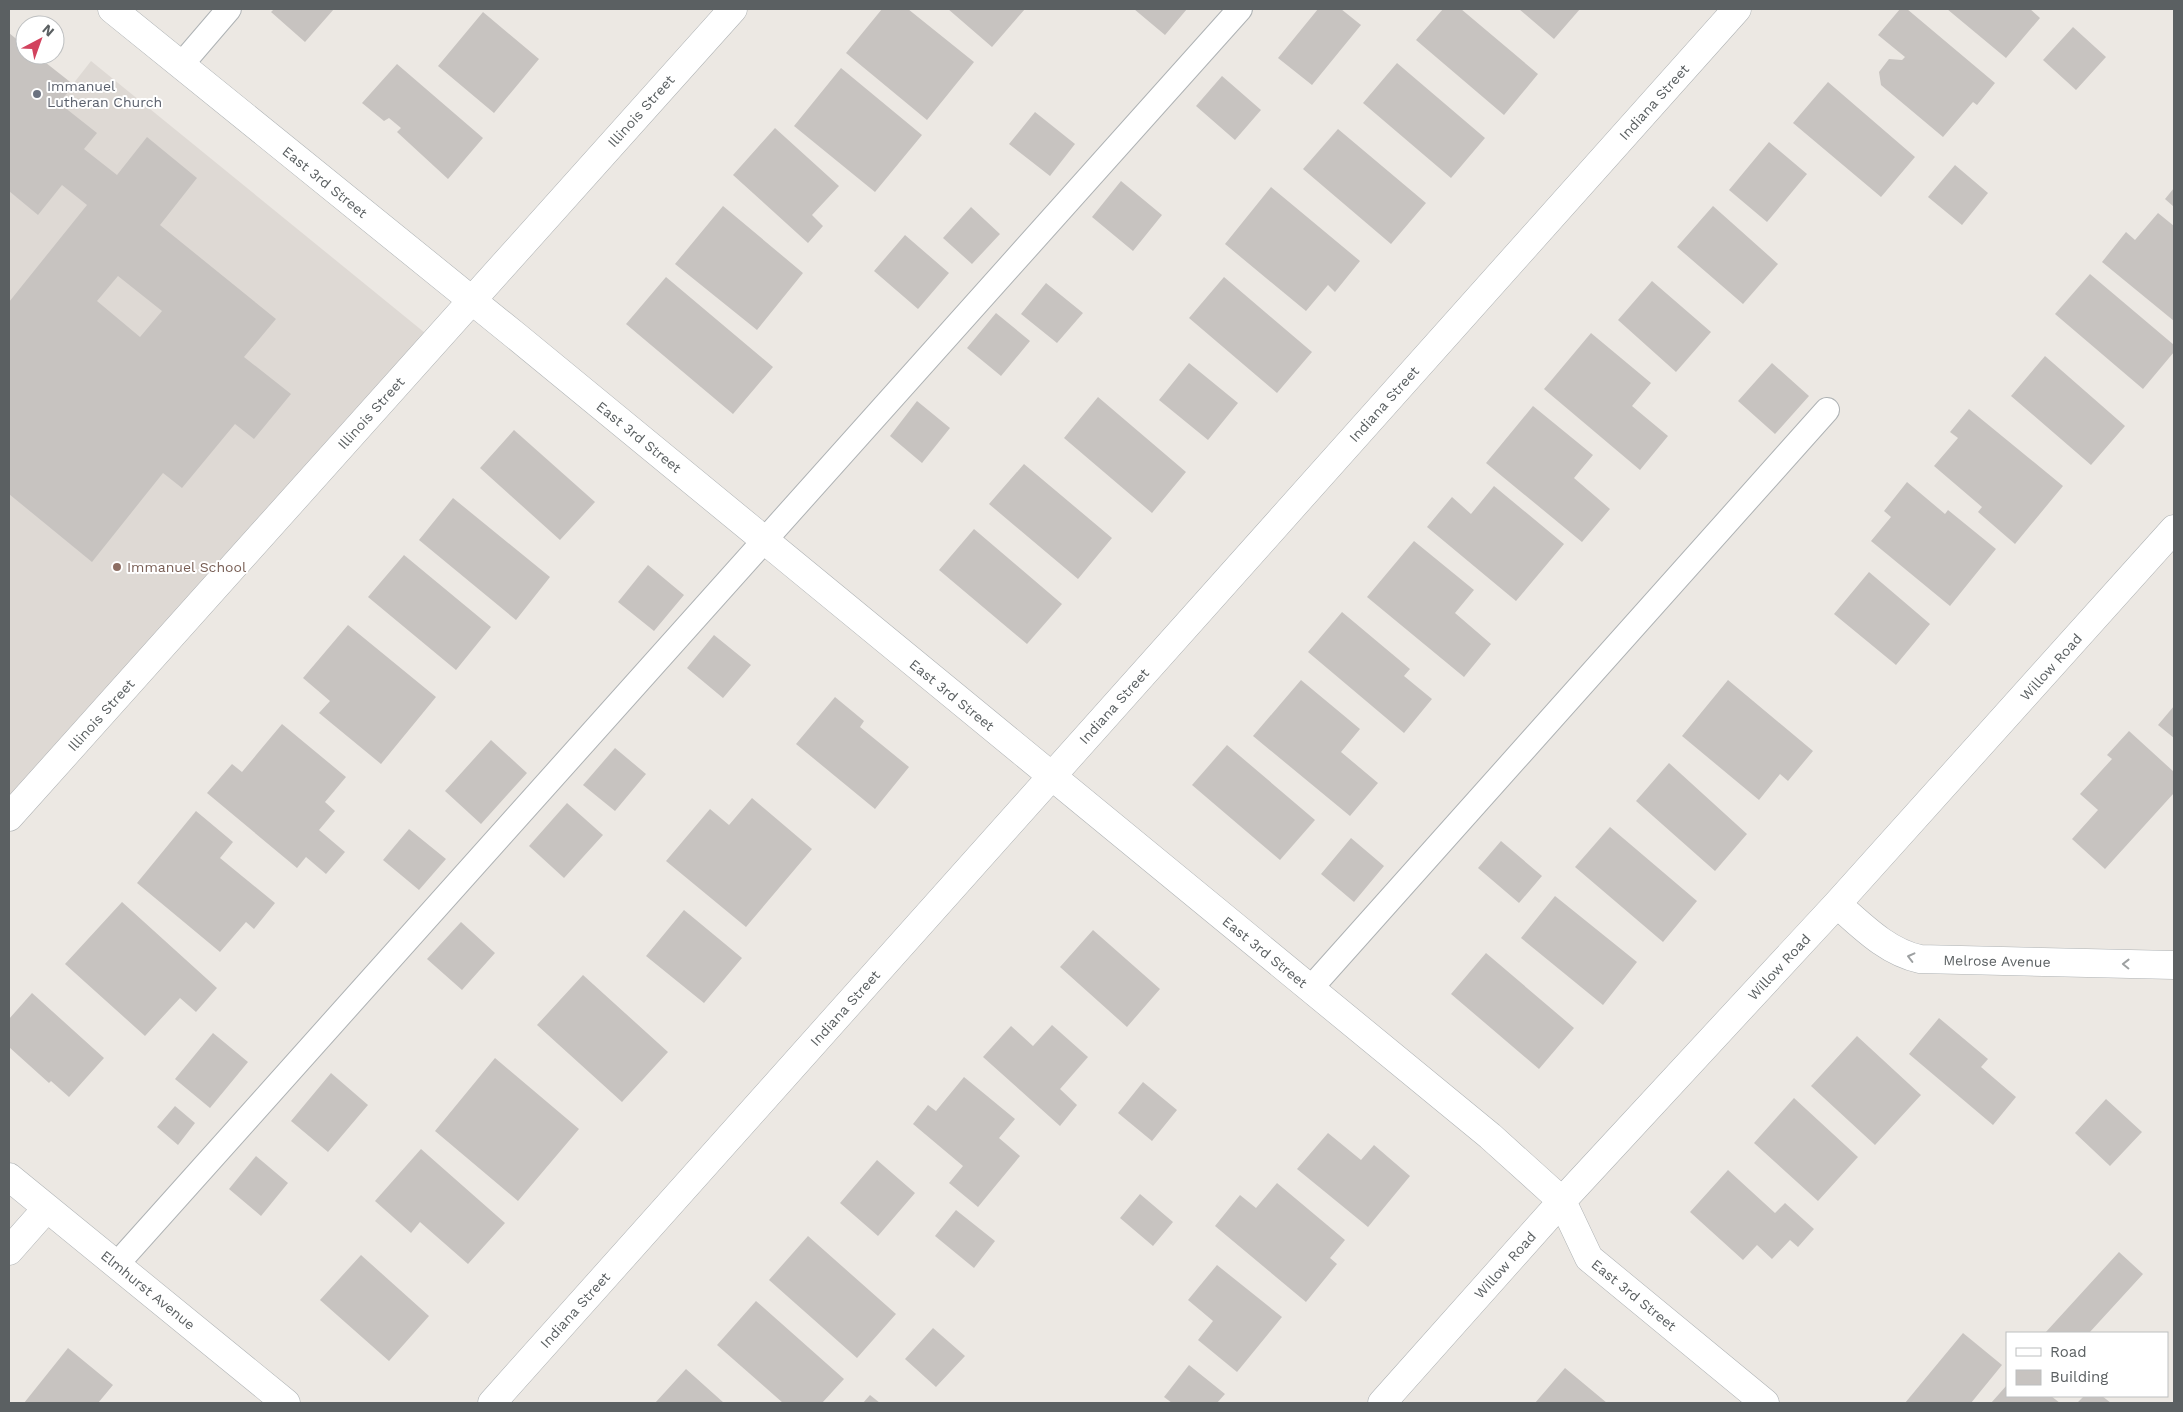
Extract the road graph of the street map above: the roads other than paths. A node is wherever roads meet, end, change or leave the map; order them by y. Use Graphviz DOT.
graph roads {
  1 [pos="112,9"];
  2 [pos="229,9"];
  3 [pos="733,9"];
  4 [pos="1240,9"];
  5 [pos="1737,9"];
  6 [pos="181,65"];
  7 [pos="472,300"];
  8 [pos="1827,410"];
  9 [pos="2174,530"];
  10 [pos="764,540"];
  11 [pos="1051,776"];
  12 [pos="9,818"];
  13 [pos="1837,904"];
  14 [pos="2174,965"];
  15 [pos="1310,989"];
  16 [pos="9,1177"];
  17 [pos="1562,1200"];
  18 [pos="47,1208"];
  19 [pos="9,1251"];
  20 [pos="117,1264"];
  21 [pos="286,1403"];
  22 [pos="492,1403"];
  23 [pos="1382,1403"];
  24 [pos="1765,1403"];
  1 -- 6 [label="street, East 3rd Street"];
  2 -- 6 [label="lane"];
  3 -- 7 [label="street, Illinois Street"];
  4 -- 10 [label="lane"];
  5 -- 11 [label="street, Indiana Street"];
  6 -- 7 [label="street, East 3rd Street"];
  7 -- 10 [label="street, East 3rd Street"];
  7 -- 12 [label="street, Illinois Street"];
  8 -- 15 [label="lane"];
  9 -- 13 [label="street, Willow Road"];
  10 -- 11 [label="street, East 3rd Street"];
  10 -- 20 [label="lane"];
  11 -- 15 [label="street, East 3rd Street"];
  11 -- 22 [label="street, Indiana Street"];
  14 -- 13 [label="street, Melrose Avenue, one-way"];
  13 -- 17 [label="street, Willow Road"];
  15 -- 17 [label="street, East 3rd Street"];
  16 -- 18 [label="street, Elmhurst Avenue"];
  17 -- 23 [label="street, Willow Road"];
  17 -- 24 [label="street, East 3rd Street"];
  18 -- 19 [label="street"];
  18 -- 20 [label="street, Elmhurst Avenue"];
  20 -- 21 [label="street, Elmhurst Avenue"];
}
